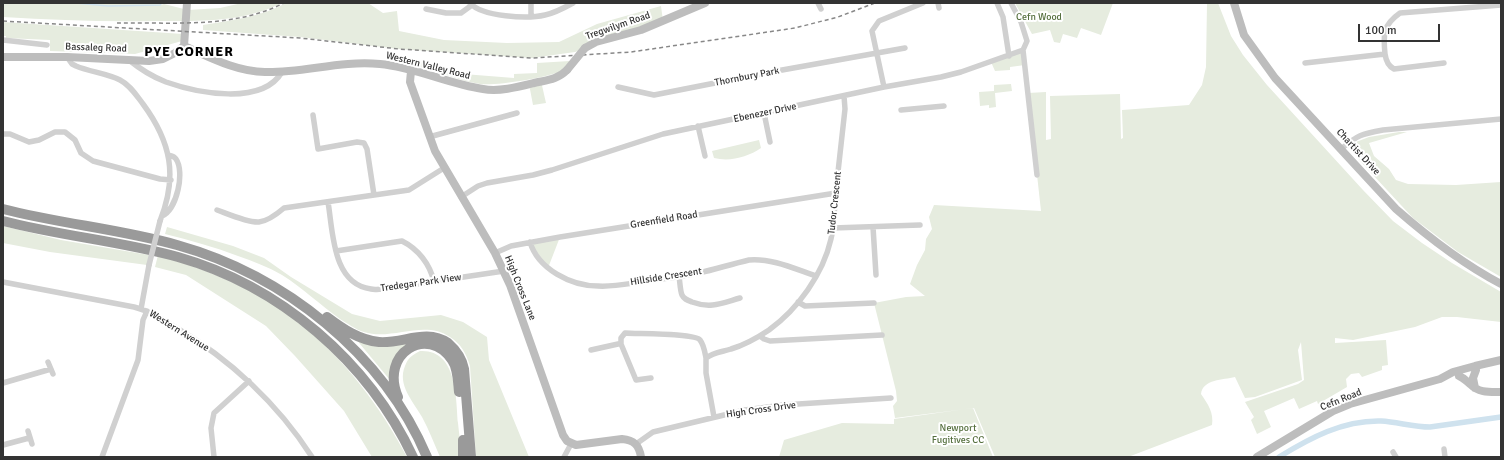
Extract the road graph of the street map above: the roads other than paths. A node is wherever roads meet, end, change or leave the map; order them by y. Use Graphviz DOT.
graph roads {
  1 [pos="187,3"];
  2 [pos="531,3"];
  3 [pos="573,3"];
  4 [pos="705,3"];
  5 [pos="818,3"];
  6 [pos="923,3"];
  7 [pos="997,3"];
  8 [pos="1011,3"];
  9 [pos="1234,3"];
  10 [pos="471,4"];
  11 [pos="1501,5"];
  12 [pos="426,9"];
  13 [pos="821,9"];
  14 [pos="531,17"];
  15 [pos="3,40"];
  16 [pos="47,45"];
  17 [pos="184,46"];
  18 [pos="905,48"];
  19 [pos="1023,50"];
  20 [pos="876,53"];
  21 [pos="1385,54"];
  22 [pos="1009,56"];
  23 [pos="3,57"];
  24 [pos="67,57"];
  25 [pos="128,60"];
  26 [pos="1305,63"];
  27 [pos="1444,63"];
  28 [pos="411,70"];
  29 [pos="567,70"];
  30 [pos="282,72"];
  31 [pos="618,87"];
  32 [pos="884,87"];
  33 [pos="844,96"];
  34 [pos="944,106"];
  35 [pos="902,110"];
  36 [pos="516,113"];
  37 [pos="764,113"];
  38 [pos="313,115"];
  39 [pos="1501,119"];
  40 [pos="698,126"];
  41 [pos="3,134"];
  42 [pos="429,137"];
  43 [pos="770,142"];
  44 [pos="1341,149"];
  45 [pos="168,155"];
  46 [pos="705,156"];
  47 [pos="444,168"];
  48 [pos="1037,175"];
  49 [pos="171,180"];
  50 [pos="836,192"];
  51 [pos="374,195"];
  52 [pos="461,197"];
  53 [pos="328,202"];
  54 [pos="3,209"];
  55 [pos="217,210"];
  56 [pos="161,218"];
  57 [pos="3,221"];
  58 [pos="920,225"];
  59 [pos="873,227"];
  60 [pos="833,228"];
  61 [pos="530,242"];
  62 [pos="336,251"];
  63 [pos="495,253"];
  64 [pos="504,271"];
  65 [pos="876,275"];
  66 [pos="256,276"];
  67 [pos="679,276"];
  68 [pos="816,276"];
  69 [pos="3,282"];
  70 [pos="434,282"];
  71 [pos="1501,284"];
  72 [pos="740,298"];
  73 [pos="798,302"];
  74 [pos="874,303"];
  75 [pos="144,310"];
  76 [pos="882,335"];
  77 [pos="760,336"];
  78 [pos="621,344"];
  79 [pos="592,350"];
  80 [pos="706,358"];
  81 [pos="1501,360"];
  82 [pos="48,362"];
  83 [pos="1476,368"];
  84 [pos="1468,373"];
  85 [pos="1459,376"];
  86 [pos="651,378"];
  87 [pos="1440,378"];
  88 [pos="249,381"];
  89 [pos="3,383"];
  90 [pos="1475,388"];
  91 [pos="1501,392"];
  92 [pos="891,398"];
  93 [pos="403,411"];
  94 [pos="714,417"];
  95 [pos="28,431"];
  96 [pos="29,438"];
  97 [pos="32,444"];
  98 [pos="571,444"];
  99 [pos="636,444"];
  100 [pos="3,445"];
  101 [pos="1444,448"];
  102 [pos="102,457"];
  103 [pos="214,457"];
  104 [pos="312,457"];
  105 [pos="413,457"];
  106 [pos="427,457"];
  107 [pos="463,457"];
  108 [pos="471,457"];
  109 [pos="564,457"];
  110 [pos="641,457"];
  111 [pos="1257,457"];
  112 [pos="1445,457"];
  1 -- 17 [label="street"];
  2 -- 14 [label="street"];
  3 -- 14 [label="street"];
  4 -- 29 [label="street, Tregwilym Road, bridge"];
  5 -- 13 [label="street"];
  6 -- 20 [label="street"];
  7 -- 22 [label="street"];
  8 -- 19 [label="street"];
  9 -- 44 [label="street, Chartist Drive"];
  10 -- 12 [label="street"];
  10 -- 14 [label="street"];
  11 -- 21 [label="street"];
  15 -- 16 [label="street"];
  17 -- 25 [label="street, Bassaleg Road"];
  17 -- 30 [label="street"];
  18 -- 20 [label="street, Thornbury Park"];
  19 -- 22 [label="street, Ebenezer Drive"];
  19 -- 48 [label="street"];
  20 -- 31 [label="street, Thornbury Park"];
  20 -- 32 [label="street"];
  21 -- 26 [label="street"];
  21 -- 27 [label="street"];
  22 -- 32 [label="street, Ebenezer Drive"];
  23 -- 24 [label="street, Bassaleg Road"];
  24 -- 25 [label="street, Bassaleg Road"];
  24 -- 45 [label="street"];
  25 -- 30 [label="street"];
  28 -- 29 [label="street, Western Valley Road"];
  28 -- 30 [label="street, Western Valley Road"];
  28 -- 42 [label="street, High Cross Lane"];
  32 -- 33 [label="street, Ebenezer Drive"];
  33 -- 37 [label="street, Ebenezer Drive"];
  33 -- 50 [label="street, Tudor Crescent"];
  34 -- 35 [label="street"];
  36 -- 42 [label="street"];
  37 -- 40 [label="street, Ebenezer Drive"];
  37 -- 43 [label="street"];
  38 -- 51 [label="street"];
  39 -- 44 [label="street"];
  40 -- 46 [label="street"];
  40 -- 52 [label="street, Ebenezer Drive"];
  41 -- 49 [label="street"];
  42 -- 47 [label="street, High Cross Lane"];
  44 -- 71 [label="street, Chartist Drive"];
  45 -- 49 [label="street"];
  45 -- 56 [label="street"];
  47 -- 51 [label="street"];
  47 -- 52 [label="street, High Cross Lane"];
  49 -- 56 [label="street"];
  50 -- 60 [label="street, Tudor Crescent"];
  50 -- 61 [label="street, Greenfield Road"];
  51 -- 53 [label="street"];
  52 -- 63 [label="street, High Cross Lane"];
  53 -- 55 [label="street"];
  53 -- 62 [label="street, Tredegar Park View"];
  54 -- 66 [label="highway"];
  56 -- 75 [label="street, bridge"];
  57 -- 105 [label="highway"];
  58 -- 59 [label="street"];
  59 -- 60 [label="street"];
  59 -- 65 [label="street"];
  60 -- 68 [label="street, Tudor Crescent"];
  61 -- 63 [label="street, Greenfield Road"];
  61 -- 67 [label="street, Hillside Crescent"];
  62 -- 70 [label="street, Tredegar Park View"];
  62 -- 70 [label="street"];
  63 -- 64 [label="street, High Cross Lane"];
  64 -- 70 [label="street, Tredegar Park View"];
  64 -- 98 [label="street, High Cross Lane"];
  66 -- 93 [label="highway"];
  66 -- 108 [label="highway"];
  67 -- 68 [label="street, Hillside Crescent"];
  67 -- 72 [label="street"];
  68 -- 73 [label="street, Tudor Crescent"];
  69 -- 75 [label="street, Western Avenue"];
  73 -- 74 [label="street"];
  73 -- 77 [label="street, Tudor Crescent"];
  75 -- 88 [label="street, Western Avenue"];
  75 -- 102 [label="street"];
  76 -- 77 [label="street"];
  77 -- 80 [label="street, Tudor Crescent"];
  78 -- 79 [label="street"];
  78 -- 80 [label="street"];
  78 -- 86 [label="street"];
  80 -- 94 [label="street"];
  81 -- 83 [label="street, Cefn Road"];
  82 -- 89 [label="street"];
  83 -- 84 [label="street"];
  83 -- 87 [label="street, Cefn Road"];
  83 -- 90 [label="street"];
  84 -- 85 [label="street, Cefn Road"];
  84 -- 90 [label="street"];
  85 -- 87 [label="street, Cefn Road"];
  85 -- 90 [label="street"];
  87 -- 111 [label="street, Cefn Road"];
  88 -- 103 [label="street"];
  88 -- 104 [label="street, Western Avenue"];
  90 -- 91 [label="street"];
  92 -- 94 [label="street, High Cross Drive"];
  93 -- 106 [label="highway"];
  93 -- 107 [label="highway"];
  94 -- 99 [label="street, High Cross Drive"];
  95 -- 96 [label="street"];
  96 -- 97 [label="street"];
  96 -- 100 [label="street"];
  98 -- 99 [label="street"];
  98 -- 109 [label="street"];
  99 -- 110 [label="street"];
  101 -- 112 [label="street"];
}
